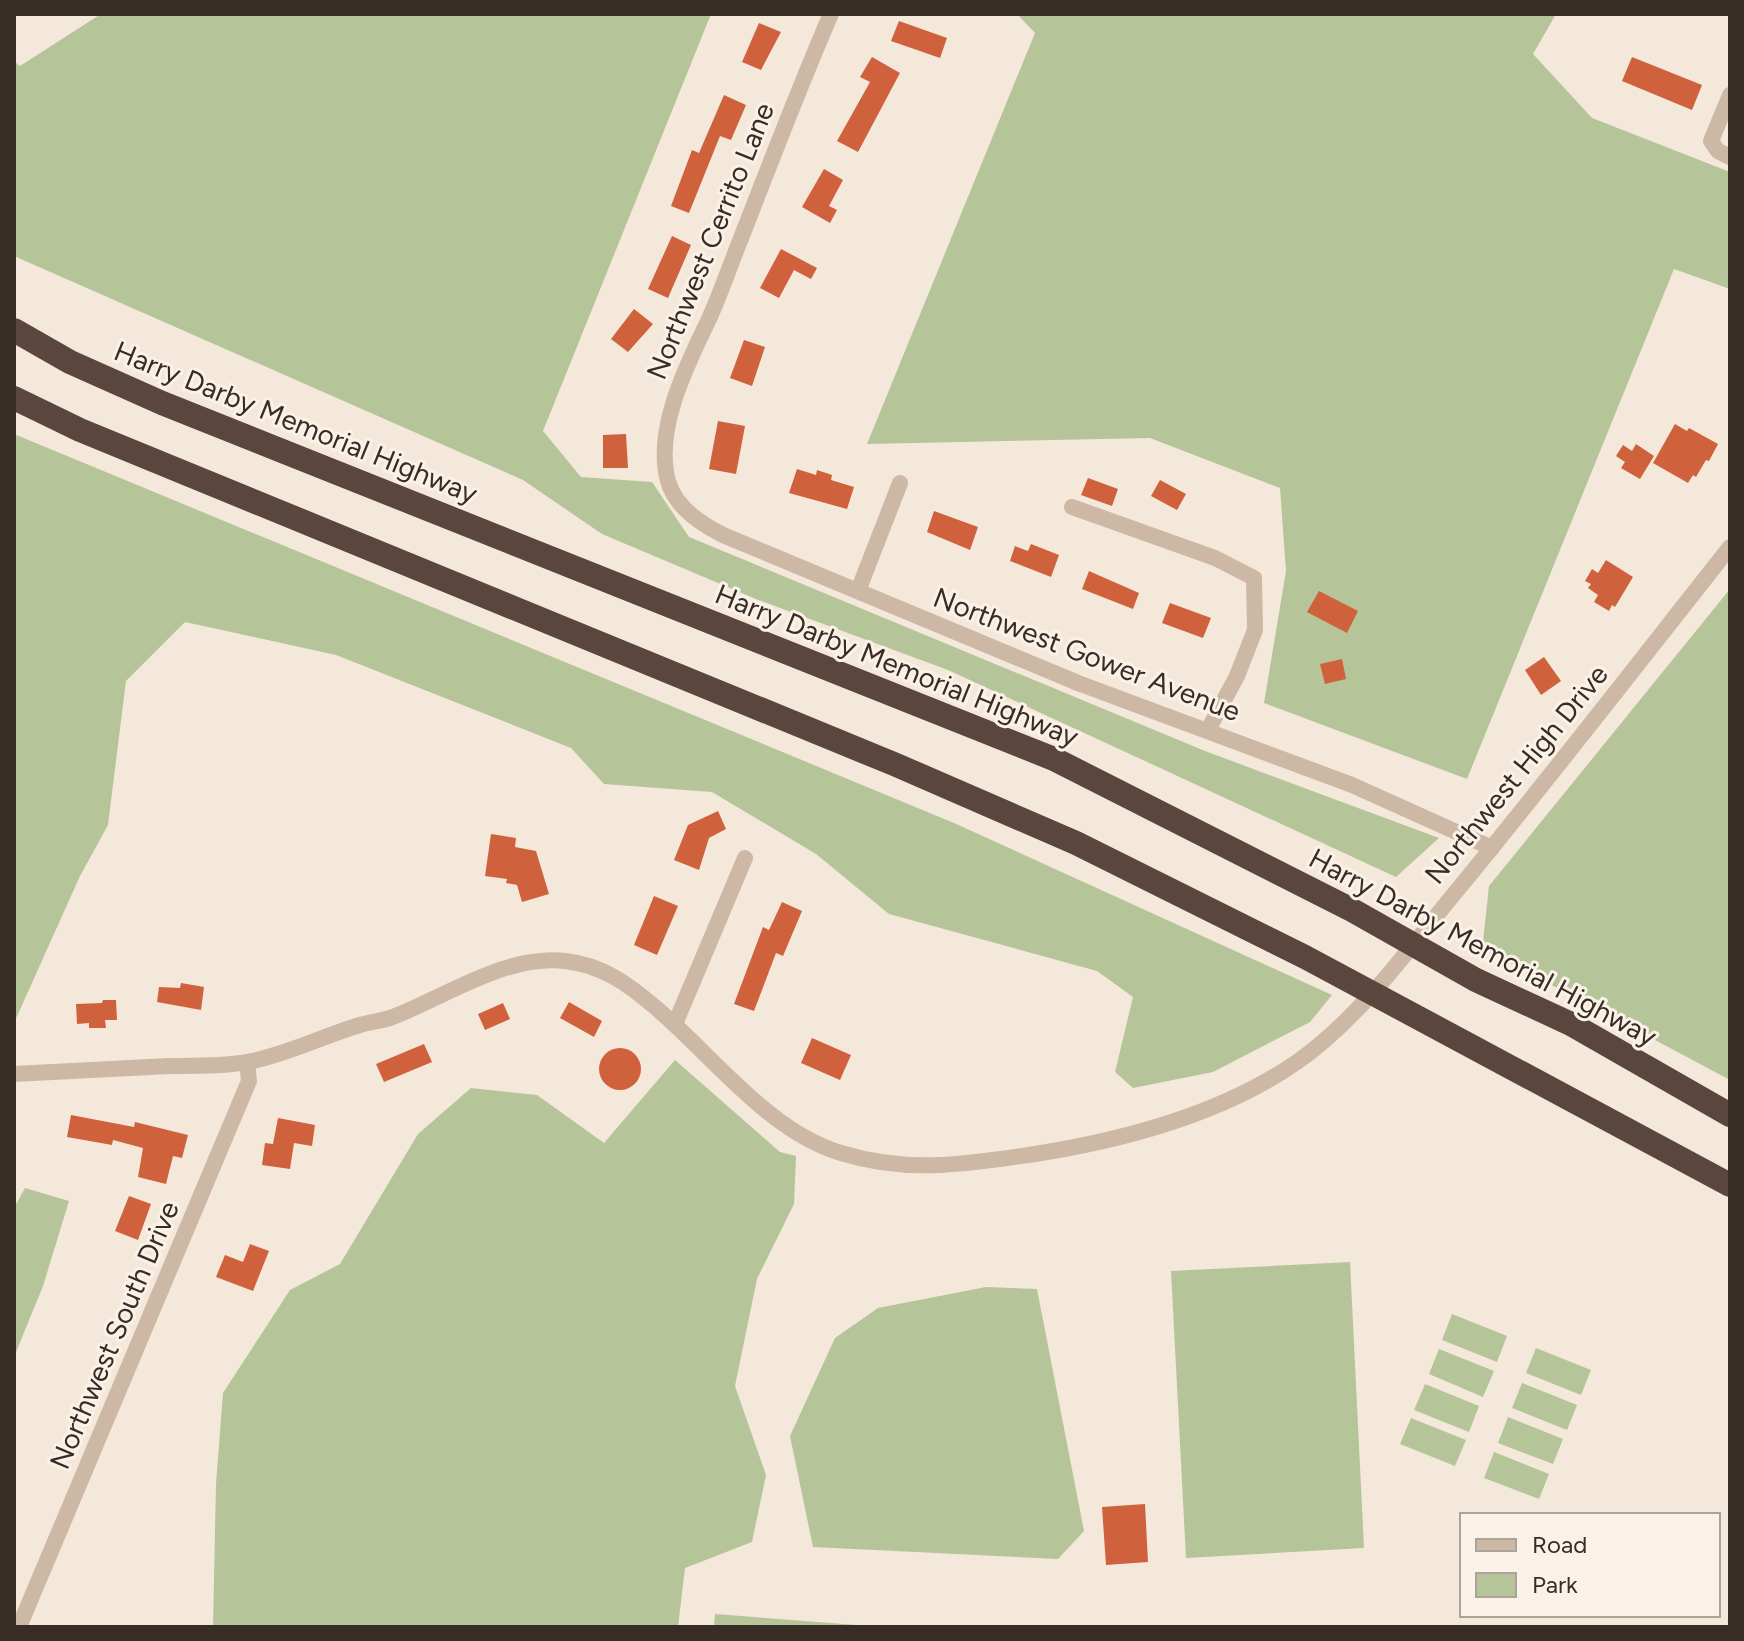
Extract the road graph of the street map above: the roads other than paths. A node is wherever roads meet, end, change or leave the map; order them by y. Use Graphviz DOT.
graph roads {
  1 [pos="831,14"];
  2 [pos="1730,95"];
  3 [pos="1730,157"];
  4 [pos="14,330"];
  5 [pos="14,398"];
  6 [pos="900,483"];
  7 [pos="674,493"];
  8 [pos="1072,507"];
  9 [pos="1730,547"];
  10 [pos="858,591"];
  11 [pos="1208,730"];
  12 [pos="1492,848"];
  13 [pos="745,858"];
  14 [pos="675,1024"];
  15 [pos="247,1062"];
  16 [pos="14,1074"];
  17 [pos="1730,1115"];
  18 [pos="1730,1185"];
  19 [pos="19,1627"];
  1 -- 7 [label="street, Northwest Cerrito Lane"];
  2 -- 3 [label="street"];
  4 -- 17 [label="highway, Harry Darby Memorial Highway"];
  5 -- 18 [label="highway"];
  6 -- 10 [label="street"];
  7 -- 10 [label="street, Northwest Gower Avenue"];
  8 -- 11 [label="street"];
  9 -- 12 [label="street, Northwest High Drive"];
  10 -- 11 [label="street, Northwest Gower Avenue"];
  11 -- 12 [label="street, Northwest Gower Avenue"];
  12 -- 14 [label="street, Northwest High Drive"];
  13 -- 14 [label="street"];
  14 -- 15 [label="street, Northwest High Drive"];
  15 -- 16 [label="street, Northwest High Drive"];
  15 -- 19 [label="street, Northwest South Drive"];
}
